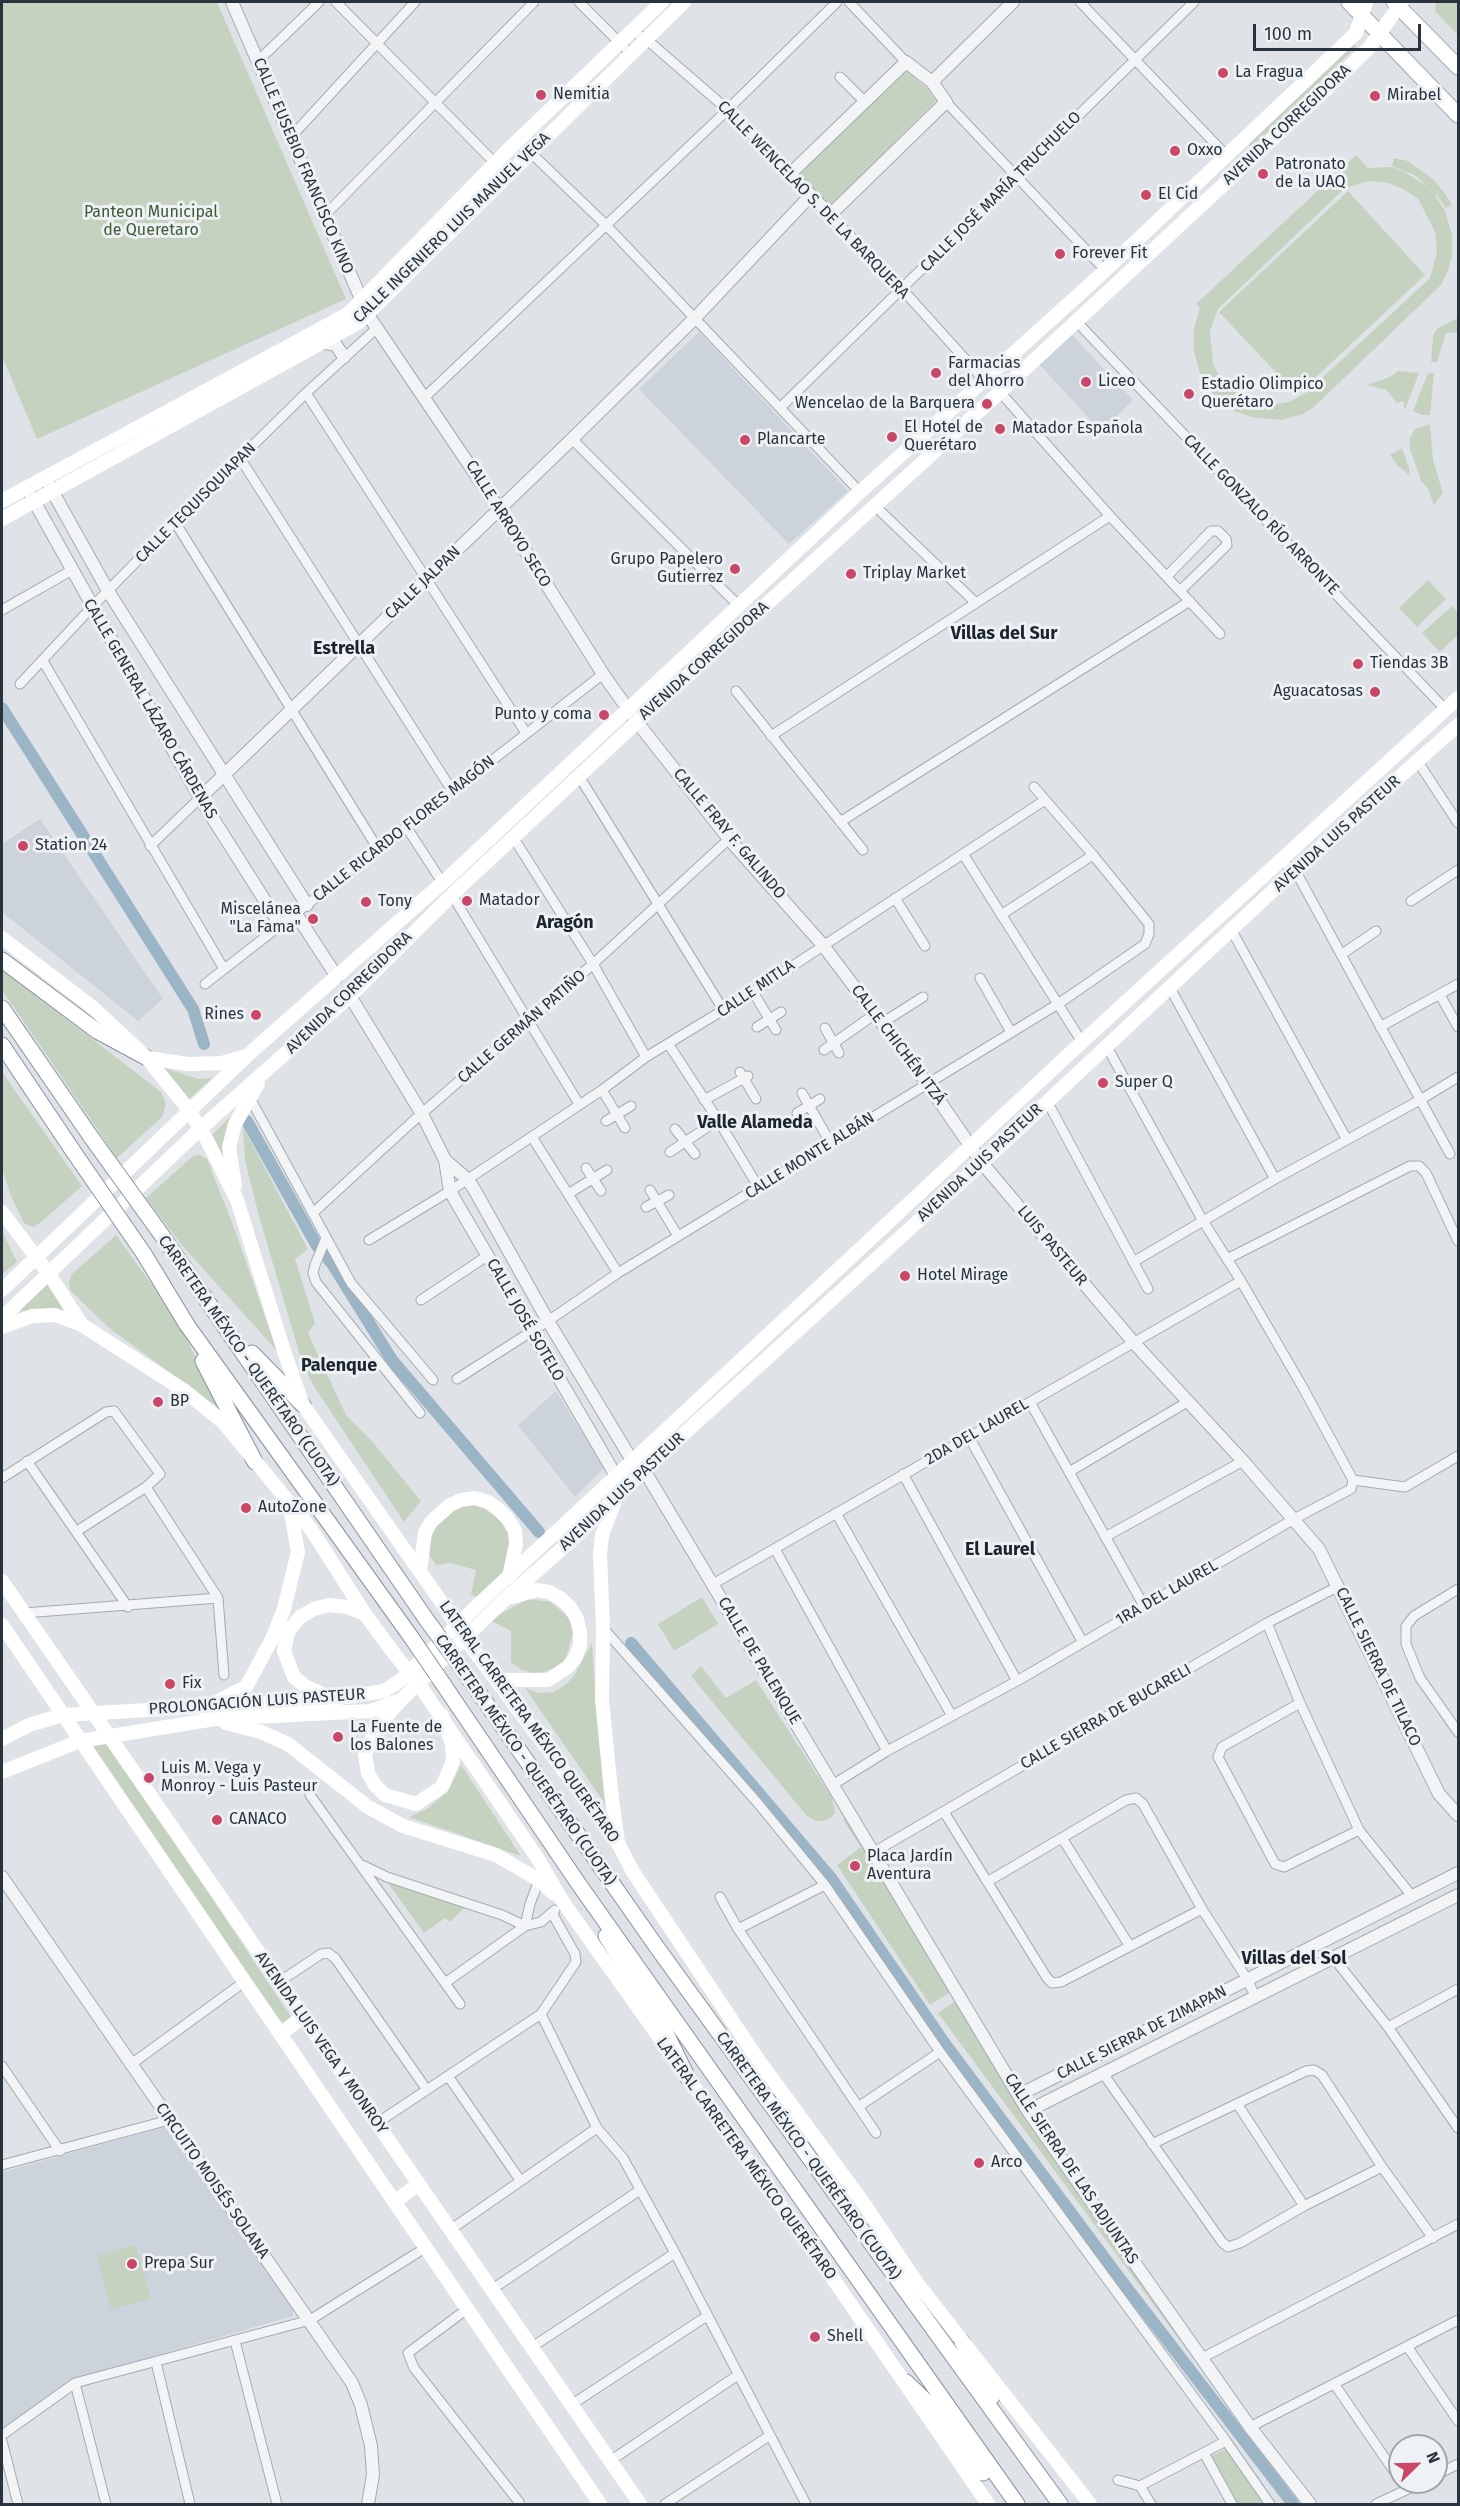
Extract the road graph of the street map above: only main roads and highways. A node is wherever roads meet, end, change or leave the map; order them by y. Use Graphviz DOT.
graph roads {
  1 [pos="662,2"];
  2 [pos="684,2"];
  3 [pos="1349,2"];
  4 [pos="1398,3"];
  5 [pos="1364,8"];
  6 [pos="1380,33"];
  7 [pos="1458,67"];
  8 [pos="1458,115"];
  9 [pos="2,501"];
  10 [pos="2,519"];
  11 [pos="1458,698"];
  12 [pos="1458,725"];
  13 [pos="1336,810"];
  14 [pos="1346,824"];
  15 [pos="2,938"];
  16 [pos="2,960"];
  17 [pos="2,1008"];
  18 [pos="2,1045"];
  19 [pos="249,1053"];
  20 [pos="147,1058"];
  21 [pos="264,1074"];
  22 [pos="189,1110"];
  23 [pos="200,1129"];
  24 [pos="237,1200"];
  25 [pos="2,1212"];
  26 [pos="36,1257"];
  27 [pos="49,1274"];
  28 [pos="2,1290"];
  29 [pos="2,1318"];
  30 [pos="82,1324"];
  31 [pos="187,1325"];
  32 [pos="2,1327"];
  33 [pos="227,1329"];
  34 [pos="303,1405"];
  35 [pos="255,1462"];
  36 [pos="638,1466"];
  37 [pos="616,1498"];
  38 [pos="290,1505"];
  39 [pos="420,1570"];
  40 [pos="509,1577"];
  41 [pos="2,1581"];
  42 [pos="502,1602"];
  43 [pos="365,1614"];
  44 [pos="2,1625"];
  45 [pos="498,1680"];
  46 [pos="334,1699"];
  47 [pos="400,1701"];
  48 [pos="206,1707"];
  49 [pos="94,1714"];
  50 [pos="63,1715"];
  51 [pos="441,1715"];
  52 [pos="215,1719"];
  53 [pos="5,1736"];
  54 [pos="110,1737"];
  55 [pos="80,1741"];
  56 [pos="2,1772"];
  57 [pos="619,1845"];
  58 [pos="578,1883"];
  59 [pos="563,1902"];
  60 [pos="303,2017"];
  61 [pos="280,2034"];
  62 [pos="688,2078"];
  63 [pos="419,2184"];
  64 [pos="394,2202"];
  65 [pos="962,2342"];
  66 [pos="906,2382"];
  67 [pos="1049,2489"];
  68 [pos="600,2505"];
  69 [pos="640,2505"];
  70 [pos="988,2505"];
  71 [pos="1011,2505"];
  72 [pos="1017,2505"];
  73 [pos="1060,2505"];
  74 [pos="1090,2505"];
  1 -- 9 [label="main road, CALLE INGENIERO LUIS MANUEL VEGA"];
  2 -- 10 [label="main road, CALLE INGENIERO LUIS MANUEL VEGA"];
  3 -- 5 [label="main road"];
  4 -- 6 [label="main road, AVENIDA CORREGIDORA"];
  4 -- 7 [label="main road"];
  5 -- 6 [label="main road"];
  5 -- 19 [label="main road, AVENIDA CORREGIDORA"];
  6 -- 8 [label="main road"];
  6 -- 21 [label="main road, AVENIDA CORREGIDORA"];
  11 -- 13 [label="main road, AVENIDA LUIS PASTEUR"];
  12 -- 14 [label="main road, AVENIDA LUIS PASTEUR"];
  13 -- 14 [label="main road"];
  13 -- 36 [label="main road, AVENIDA LUIS PASTEUR"];
  14 -- 36 [label="main road, AVENIDA LUIS PASTEUR"];
  15 -- 20 [label="main road, LATERAL CARRETERA MÉXICO QUERÉTARO"];
  16 -- 20 [label="main road"];
  17 -- 33 [label="main road, CARRETERA MÉXICO - QUERÉTARO (CUOTA), bridge"];
  18 -- 31 [label="main road, CARRETERA MÉXICO - QUERÉTARO (CUOTA), bridge"];
  19 -- 20 [label="main road"];
  19 -- 22 [label="main road, AVENIDA CORREGIDORA"];
  20 -- 22 [label="main road, LATERAL CARRETERA MÉXICO QUERÉTARO"];
  21 -- 23 [label="main road, AVENIDA CORREGIDORA"];
  21 -- 24 [label="main road"];
  22 -- 23 [label="main road, LATERAL CARRETERA MÉXICO QUERÉTARO"];
  22 -- 26 [label="main road, AVENIDA CORREGIDORA"];
  23 -- 24 [label="main road, LATERAL CARRETERA MÉXICO QUERÉTARO"];
  23 -- 27 [label="main road, AVENIDA CORREGIDORA"];
  24 -- 34 [label="main road, LATERAL CARRETERA MÉXICO QUERÉTARO"];
  25 -- 26 [label="main road, LATERAL CARRETERA MÉXICO QUERÉTARO"];
  26 -- 27 [label="main road, LATERAL CARRETERA MÉXICO QUERÉTARO"];
  26 -- 28 [label="main road, AVENIDA CORREGIDORA"];
  27 -- 29 [label="main road, AVENIDA CORREGIDORA"];
  27 -- 30 [label="main road, LATERAL CARRETERA MÉXICO QUERÉTARO"];
  30 -- 32 [label="main road"];
  30 -- 35 [label="main road, LATERAL CARRETERA MÉXICO QUERÉTARO"];
  31 -- 35 [label="main road"];
  31 -- 58 [label="main road, CARRETERA MÉXICO - QUERÉTARO (CUOTA), bridge"];
  33 -- 34 [label="main road"];
  33 -- 67 [label="main road, CARRETERA MÉXICO - QUERÉTARO (CUOTA), bridge"];
  34 -- 39 [label="main road, LATERAL CARRETERA MÉXICO QUERÉTARO"];
  35 -- 38 [label="main road, LATERAL CARRETERA MÉXICO QUERÉTARO"];
  36 -- 37 [label="main road, AVENIDA LUIS PASTEUR"];
  36 -- 40 [label="main road, AVENIDA LUIS PASTEUR"];
  37 -- 42 [label="main road, AVENIDA LUIS PASTEUR"];
  37 -- 57 [label="main road"];
  38 -- 43 [label="main road, LATERAL CARRETERA MÉXICO QUERÉTARO"];
  38 -- 48 [label="main road"];
  39 -- 40 [label="main road"];
  39 -- 45 [label="main road, LATERAL CARRETERA MÉXICO QUERÉTARO, bridge"];
  40 -- 46 [label="main road, PROLONGACIÓN LUIS PASTEUR"];
  41 -- 49 [label="main road, AVENIDA LUIS VEGA Y MONROY"];
  42 -- 45 [label="main road"];
  42 -- 47 [label="main road, PROLONGACIÓN LUIS PASTEUR"];
  43 -- 46 [label="main road"];
  43 -- 51 [label="main road, LATERAL CARRETERA MÉXICO QUERÉTARO, bridge"];
  44 -- 50 [label="main road, AVENIDA LUIS VEGA Y MONROY"];
  45 -- 57 [label="main road, LATERAL CARRETERA MÉXICO QUERÉTARO"];
  46 -- 48 [label="main road, PROLONGACIÓN LUIS PASTEUR"];
  47 -- 51 [label="main road"];
  47 -- 52 [label="main road, PROLONGACIÓN LUIS PASTEUR"];
  48 -- 49 [label="main road, PROLONGACIÓN LUIS PASTEUR"];
  49 -- 50 [label="main road, PROLONGACIÓN LUIS PASTEUR"];
  49 -- 54 [label="main road, AVENIDA LUIS VEGA Y MONROY"];
  50 -- 53 [label="main road, PROLONGACIÓN LUIS PASTEUR"];
  50 -- 55 [label="main road, AVENIDA LUIS VEGA Y MONROY"];
  51 -- 59 [label="main road, LATERAL CARRETERA MÉXICO QUERÉTARO"];
  52 -- 54 [label="main road, PROLONGACIÓN LUIS PASTEUR"];
  52 -- 59 [label="main road"];
  54 -- 55 [label="main road, PROLONGACIÓN LUIS PASTEUR"];
  54 -- 60 [label="main road, AVENIDA LUIS VEGA Y MONROY"];
  55 -- 56 [label="main road, PROLONGACIÓN LUIS PASTEUR"];
  55 -- 61 [label="main road, AVENIDA LUIS VEGA Y MONROY"];
  57 -- 65 [label="main road, LATERAL CARRETERA MÉXICO QUERÉTARO"];
  58 -- 62 [label="main road"];
  58 -- 72 [label="main road, CARRETERA MÉXICO - QUERÉTARO (CUOTA)"];
  59 -- 62 [label="main road, LATERAL CARRETERA MÉXICO QUERÉTARO"];
  60 -- 61 [label="main road"];
  60 -- 63 [label="main road, AVENIDA LUIS VEGA Y MONROY"];
  61 -- 64 [label="main road, AVENIDA LUIS VEGA Y MONROY"];
  62 -- 66 [label="main road, LATERAL CARRETERA MÉXICO QUERÉTARO"];
  63 -- 64 [label="main road"];
  63 -- 69 [label="main road, AVENIDA LUIS VEGA Y MONROY"];
  64 -- 68 [label="main road, AVENIDA LUIS VEGA Y MONROY"];
  65 -- 67 [label="main road"];
  65 -- 74 [label="main road, LATERAL CARRETERA MÉXICO QUERÉTARO"];
  66 -- 70 [label="main road, LATERAL CARRETERA MÉXICO QUERÉTARO"];
  66 -- 71 [label="main road"];
  67 -- 73 [label="main road, CARRETERA MÉXICO - QUERÉTARO (CUOTA)"];
}
